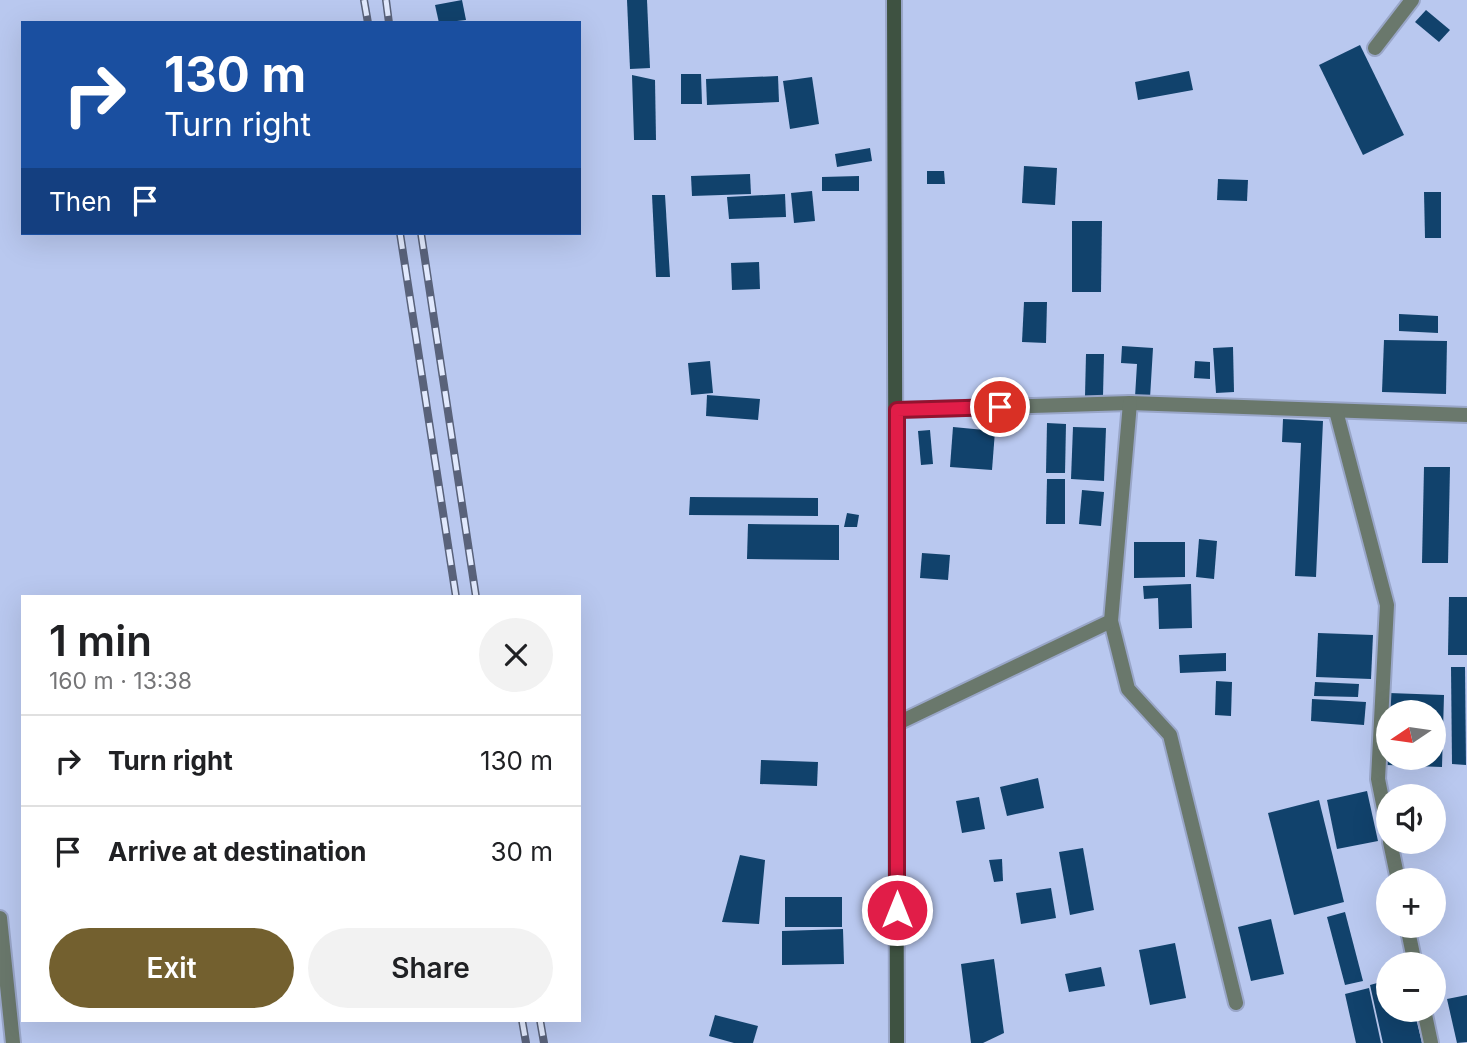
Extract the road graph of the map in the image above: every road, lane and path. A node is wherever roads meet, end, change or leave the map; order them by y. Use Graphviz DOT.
graph roads {
  1 [pos="894,0"];
  2 [pos="1412,0"];
  3 [pos="1375,48"];
  4 [pos="1130,403"];
  5 [pos="897,410"];
  6 [pos="1336,411"];
  7 [pos="1467,415"];
  8 [pos="1111,621"];
  9 [pos="896,724"];
  10 [pos="1379,784"];
  11 [pos="0,918"];
  12 [pos="1236,1003"];
  13 [pos="1427,1022"];
  14 [pos="13,1043"];
  15 [pos="897,1043"];
  16 [pos="1431,1043"];
  1 -- 5 [label="main road"];
  2 -- 3 [label="street"];
  4 -- 5 [label="street"];
  4 -- 6 [label="street"];
  4 -- 8 [label="street"];
  5 -- 9 [label="main road"];
  6 -- 7 [label="street"];
  6 -- 10 [label="street"];
  8 -- 9 [label="street"];
  8 -- 12 [label="street"];
  9 -- 15 [label="main road"];
  11 -- 14 [label="street"];
  13 -- 16 [label="street"];
}
